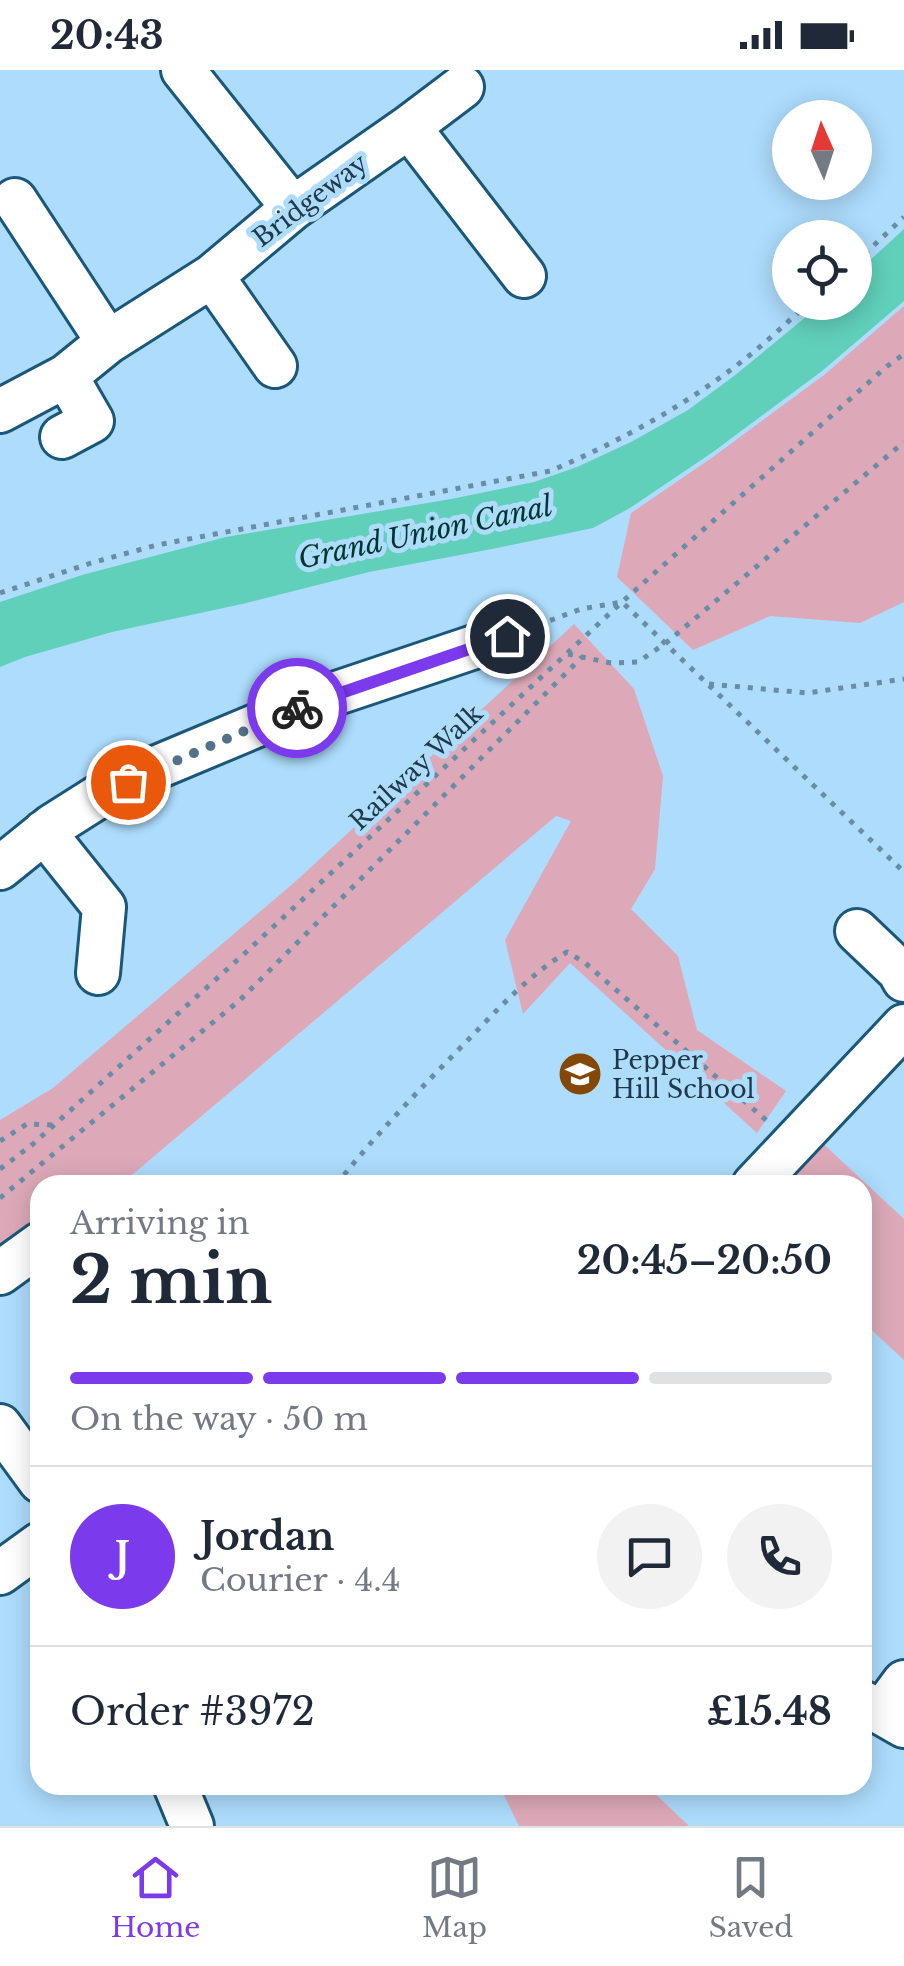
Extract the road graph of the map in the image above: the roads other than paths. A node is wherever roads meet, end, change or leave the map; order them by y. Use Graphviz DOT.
graph roads {
  1 [pos="182,70"];
  2 [pos="462,87"];
  3 [pos="410,127"];
  4 [pos="15,200"];
  5 [pos="294,208"];
  6 [pos="212,276"];
  7 [pos="524,276"];
  8 [pos="108,342"];
  9 [pos="275,366"];
  10 [pos="66,376"];
  11 [pos="0,411"];
  12 [pos="62,437"];
  13 [pos="507,636"];
  14 [pos="44,832"];
  15 [pos="0,868"];
  16 [pos="857,931"];
  17 [pos="98,973"];
  18 [pos="904,980"];
  19 [pos="904,1026"];
  20 [pos="763,1175"];
  21 [pos="30,1251"];
  22 [pos="0,1273"];
  23 [pos="0,1426"];
  24 [pos="30,1467"];
  25 [pos="30,1551"];
  26 [pos="0,1572"];
  27 [pos="179,1795"];
  28 [pos="192,1826"];
  1 -- 5 [label="street"];
  2 -- 3 [label="street, Bridgeway"];
  3 -- 5 [label="street, Bridgeway"];
  3 -- 7 [label="street"];
  4 -- 8 [label="street"];
  5 -- 6 [label="street, Bridgeway"];
  6 -- 8 [label="street, Bridgeway"];
  6 -- 9 [label="street"];
  8 -- 10 [label="street, Bridgeway"];
  10 -- 11 [label="street, Bridgeway"];
  10 -- 12 [label="street"];
  13 -- 14 [label="street"];
  14 -- 15 [label="street"];
  14 -- 17 [label="street"];
  16 -- 18 [label="street"];
  19 -- 20 [label="street"];
  21 -- 22 [label="street"];
  23 -- 24 [label="street"];
  25 -- 26 [label="street"];
  27 -- 28 [label="street"];
}
